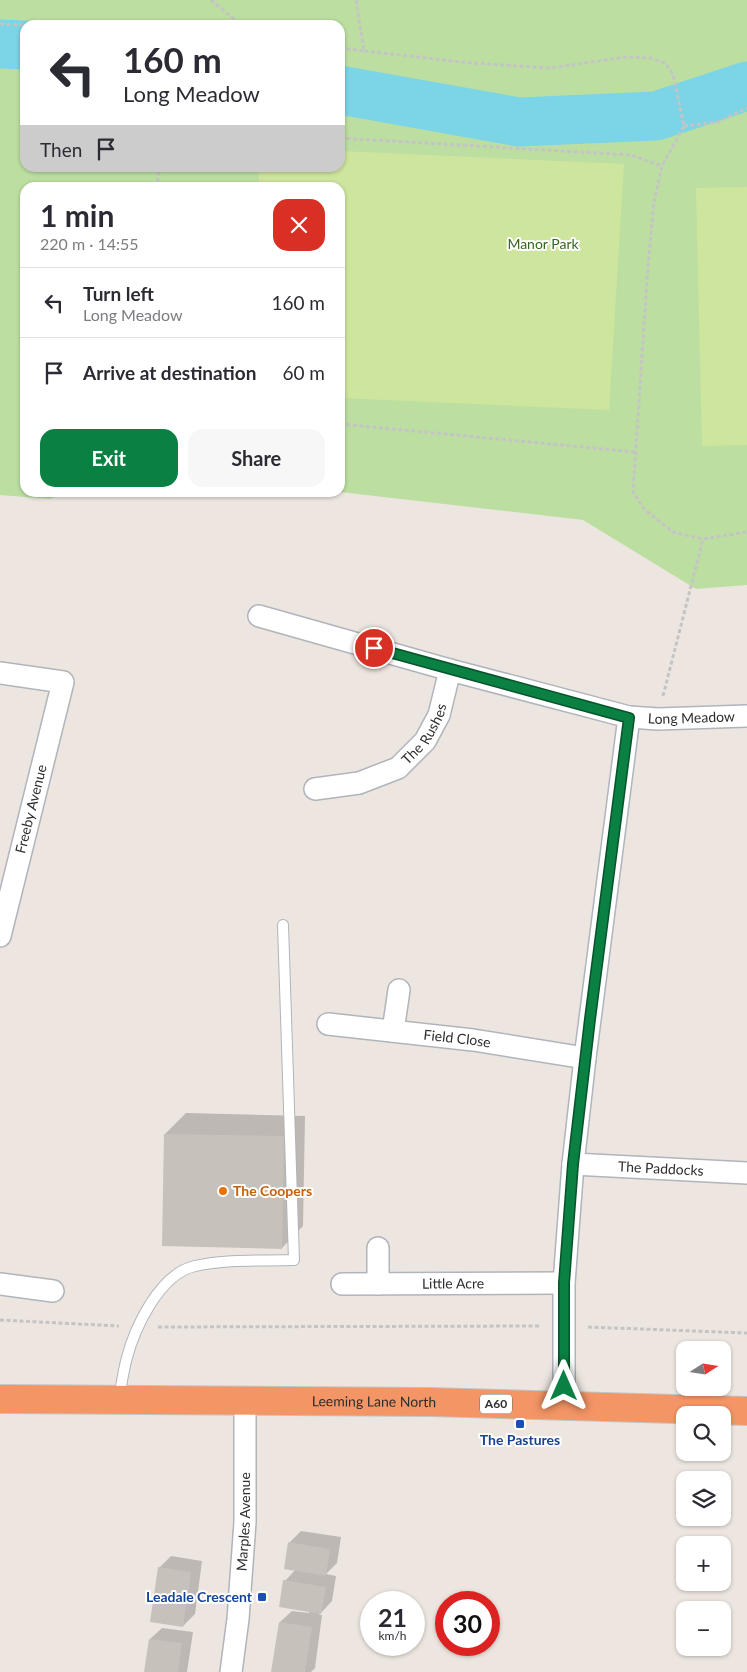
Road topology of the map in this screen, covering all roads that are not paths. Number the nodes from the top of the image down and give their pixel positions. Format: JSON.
{"nodes":[{"id":1,"x":259,"y":616,"type":"dead end"},
{"id":2,"x":450,"y":670,"type":"junction"},
{"id":3,"x":0,"y":673,"type":"edge"},
{"id":4,"x":747,"y":716,"type":"edge"},
{"id":5,"x":629,"y":718,"type":"junction"},
{"id":6,"x":315,"y":789,"type":"dead end"},
{"id":7,"x":283,"y":925,"type":"dead end"},
{"id":8,"x":0,"y":936,"type":"edge"},
{"id":9,"x":399,"y":990,"type":"dead end"},
{"id":10,"x":328,"y":1024,"type":"dead end"},
{"id":11,"x":393,"y":1031,"type":"junction"},
{"id":12,"x":585,"y":1058,"type":"junction"},
{"id":13,"x":573,"y":1164,"type":"junction"},
{"id":14,"x":747,"y":1173,"type":"edge"},
{"id":15,"x":378,"y":1248,"type":"dead end"},
{"id":16,"x":564,"y":1283,"type":"junction"},
{"id":17,"x":0,"y":1284,"type":"edge"},
{"id":18,"x":342,"y":1284,"type":"dead end"},
{"id":19,"x":378,"y":1284,"type":"junction"},
{"id":20,"x":53,"y":1291,"type":"dead end"},
{"id":21,"x":0,"y":1399,"type":"edge"},
{"id":22,"x":118,"y":1400,"type":"junction"},
{"id":23,"x":245,"y":1401,"type":"junction"},
{"id":24,"x":564,"y":1406,"type":"junction"},
{"id":25,"x":747,"y":1412,"type":"edge"},
{"id":26,"x":231,"y":1672,"type":"edge"}],
"edges":[{"from":1,"to":2,"type":"street","name":"Long Meadow"},
{"from":2,"to":5,"type":"street","name":"Long Meadow"},
{"from":2,"to":6,"type":"street","name":"The Rushes"},
{"from":3,"to":8,"type":"street","name":"Freeby Avenue"},
{"from":4,"to":5,"type":"street","name":"Long Meadow"},
{"from":5,"to":12,"type":"street"},
{"from":7,"to":22,"type":"lane"},
{"from":9,"to":11,"type":"street"},
{"from":10,"to":11,"type":"street","name":"Field Close"},
{"from":11,"to":12,"type":"street","name":"Field Close"},
{"from":12,"to":13,"type":"street"},
{"from":13,"to":14,"type":"street","name":"The Paddocks"},
{"from":13,"to":16,"type":"street"},
{"from":15,"to":19,"type":"street"},
{"from":16,"to":19,"type":"street","name":"Little Acre"},
{"from":16,"to":24,"type":"street"},
{"from":17,"to":20,"type":"street"},
{"from":18,"to":19,"type":"street","name":"Little Acre"},
{"from":21,"to":22,"type":"highway","name":"Leeming Lane North","number":"A60"},
{"from":22,"to":23,"type":"highway","name":"Leeming Lane North","number":"A60"},
{"from":23,"to":24,"type":"highway","name":"Leeming Lane North","number":"A60"},
{"from":23,"to":26,"type":"street","name":"Marples Avenue"},
{"from":24,"to":25,"type":"highway","name":"Leeming Lane North","number":"A60"}]}
